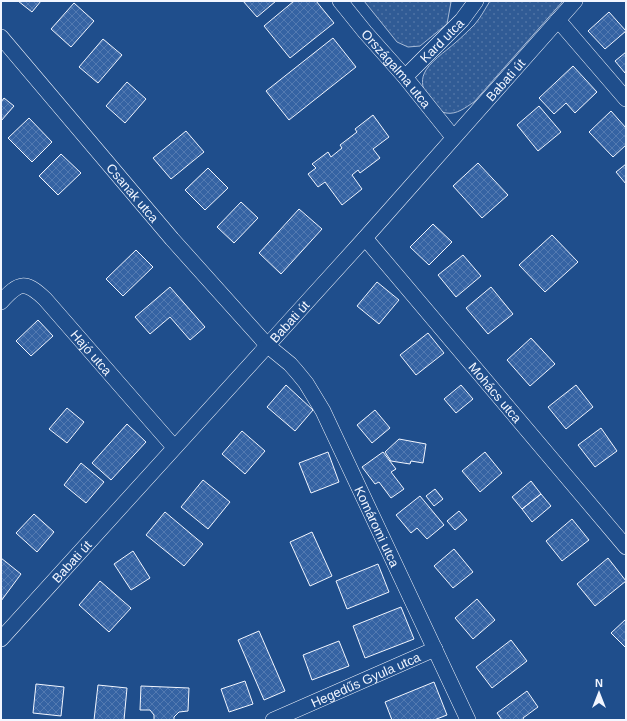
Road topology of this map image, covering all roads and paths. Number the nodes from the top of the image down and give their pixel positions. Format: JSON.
{"nodes":[{"id":1,"x":340,"y":1,"type":"edge"},
{"id":2,"x":476,"y":1,"type":"edge"},
{"id":3,"x":575,"y":1,"type":"edge"},
{"id":4,"x":558,"y":20,"type":"junction"},
{"id":5,"x":1,"y":37,"type":"edge"},
{"id":6,"x":405,"y":77,"type":"junction"},
{"id":7,"x":626,"y":99,"type":"edge"},
{"id":8,"x":453,"y":138,"type":"junction"},
{"id":9,"x":365,"y":238,"type":"junction"},
{"id":10,"x":1,"y":302,"type":"edge"},
{"id":11,"x":268,"y":346,"type":"junction"},
{"id":12,"x":174,"y":447,"type":"junction"},
{"id":13,"x":626,"y":547,"type":"edge"},
{"id":14,"x":1,"y":639,"type":"edge"},
{"id":15,"x":435,"y":649,"type":"junction"},
{"id":16,"x":273,"y":720,"type":"edge"},
{"id":17,"x":468,"y":720,"type":"edge"}],
"edges":[{"from":1,"to":6,"type":"street","name":"Országalma utca"},
{"from":2,"to":6,"type":"street","name":"Kard utca"},
{"from":3,"to":4,"type":"street","name":"Babati út"},
{"from":4,"to":7,"type":"street"},
{"from":4,"to":8,"type":"street","name":"Babati út"},
{"from":5,"to":11,"type":"street","name":"Csanak utca"},
{"from":6,"to":8,"type":"street","name":"Országalma utca"},
{"from":8,"to":9,"type":"street","name":"Babati út"},
{"from":9,"to":11,"type":"street","name":"Babati út"},
{"from":9,"to":13,"type":"street","name":"Mohács utca"},
{"from":10,"to":12,"type":"street","name":"Hajó utca"},
{"from":11,"to":12,"type":"street","name":"Babati út"},
{"from":11,"to":15,"type":"street","name":"Komáromi utca"},
{"from":12,"to":14,"type":"street","name":"Babati út"},
{"from":15,"to":16,"type":"street","name":"Hegedűs Gyula utca"},
{"from":15,"to":17,"type":"street","name":"Komáromi utca"}]}
